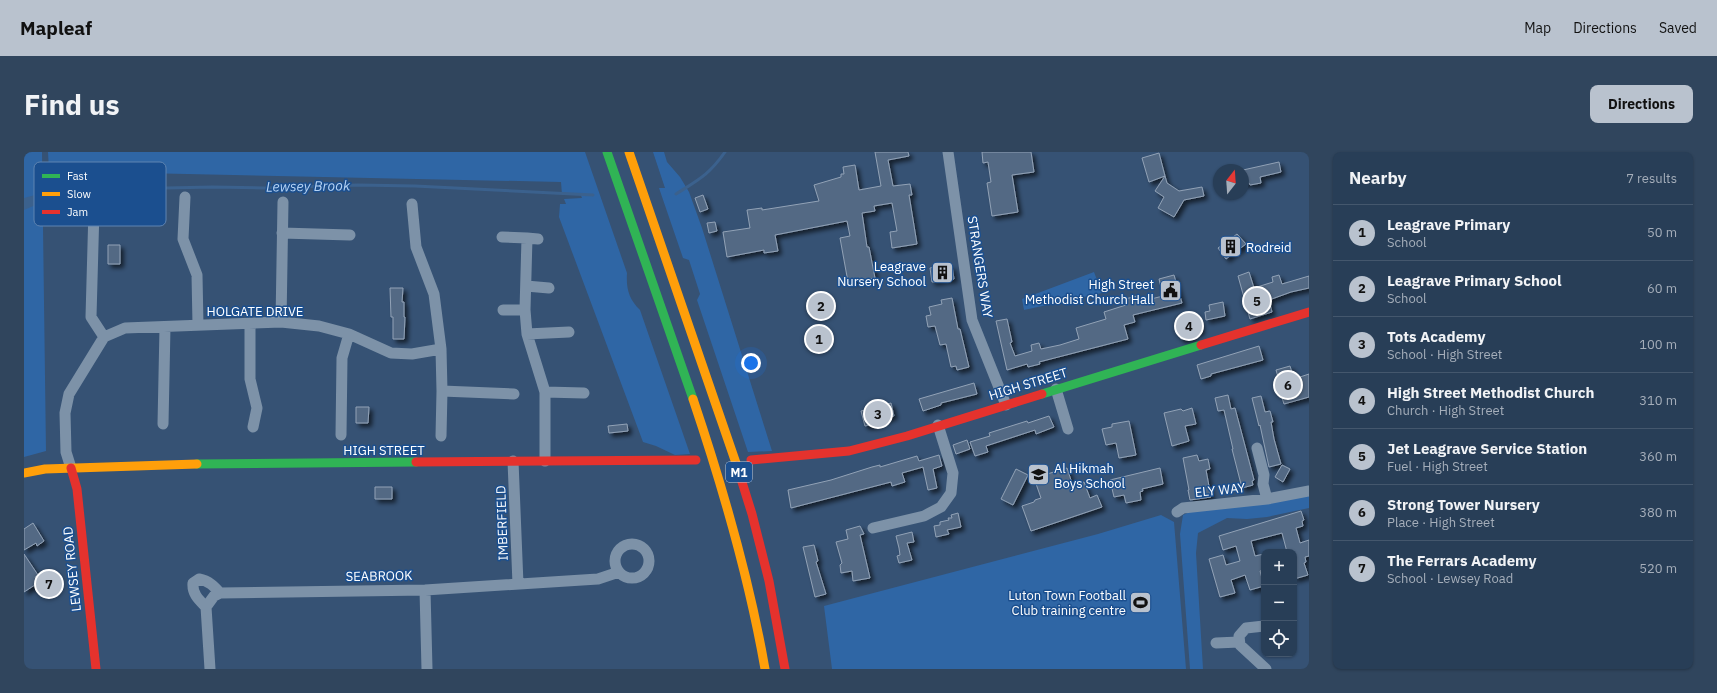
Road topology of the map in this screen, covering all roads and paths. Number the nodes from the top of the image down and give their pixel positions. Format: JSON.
{"nodes":[{"id":1,"x":607,"y":152,"type":"edge"},
{"id":2,"x":629,"y":152,"type":"edge"},
{"id":3,"x":948,"y":152,"type":"edge"},
{"id":4,"x":184,"y":197,"type":"dead end"},
{"id":5,"x":283,"y":202,"type":"dead end"},
{"id":6,"x":412,"y":204,"type":"dead end"},
{"id":7,"x":94,"y":226,"type":"edge"},
{"id":8,"x":282,"y":233,"type":"junction"},
{"id":9,"x":350,"y":235,"type":"dead end"},
{"id":10,"x":502,"y":237,"type":"dead end"},
{"id":11,"x":526,"y":286,"type":"junction"},
{"id":12,"x":549,"y":288,"type":"dead end"},
{"id":13,"x":503,"y":310,"type":"dead end"},
{"id":14,"x":525,"y":310,"type":"junction"},
{"id":15,"x":1309,"y":312,"type":"edge"},
{"id":16,"x":281,"y":322,"type":"junction"},
{"id":17,"x":250,"y":324,"type":"junction"},
{"id":18,"x":198,"y":325,"type":"junction"},
{"id":19,"x":165,"y":327,"type":"junction"},
{"id":20,"x":569,"y":332,"type":"dead end"},
{"id":21,"x":349,"y":334,"type":"junction"},
{"id":22,"x":527,"y":334,"type":"junction"},
{"id":23,"x":104,"y":337,"type":"junction"},
{"id":24,"x":441,"y":349,"type":"junction"},
{"id":25,"x":1056,"y":389,"type":"junction"},
{"id":26,"x":442,"y":391,"type":"junction"},
{"id":27,"x":545,"y":392,"type":"junction"},
{"id":28,"x":584,"y":393,"type":"dead end"},
{"id":29,"x":514,"y":394,"type":"dead end"},
{"id":30,"x":1006,"y":405,"type":"junction"},
{"id":31,"x":163,"y":424,"type":"dead end"},
{"id":32,"x":938,"y":426,"type":"junction"},
{"id":33,"x":253,"y":427,"type":"dead end"},
{"id":34,"x":1068,"y":429,"type":"dead end"},
{"id":35,"x":341,"y":435,"type":"dead end"},
{"id":36,"x":441,"y":436,"type":"dead end"},
{"id":37,"x":1257,"y":448,"type":"dead end"},
{"id":38,"x":696,"y":460,"type":"dead end"},
{"id":39,"x":751,"y":460,"type":"dead end"},
{"id":40,"x":513,"y":461,"type":"junction"},
{"id":41,"x":545,"y":461,"type":"junction"},
{"id":42,"x":71,"y":468,"type":"junction"},
{"id":43,"x":24,"y":473,"type":"edge"},
{"id":44,"x":1309,"y":491,"type":"edge"},
{"id":45,"x":1267,"y":499,"type":"junction"},
{"id":46,"x":1177,"y":512,"type":"dead end"},
{"id":47,"x":872,"y":528,"type":"dead end"},
{"id":48,"x":619,"y":572,"type":"dead end"},
{"id":49,"x":518,"y":584,"type":"junction"},
{"id":50,"x":425,"y":590,"type":"junction"},
{"id":51,"x":220,"y":593,"type":"junction"},
{"id":52,"x":206,"y":607,"type":"junction"},
{"id":53,"x":1261,"y":626,"type":"edge"},
{"id":54,"x":1239,"y":642,"type":"junction"},
{"id":55,"x":1216,"y":643,"type":"dead end"},
{"id":56,"x":96,"y":669,"type":"edge"},
{"id":57,"x":210,"y":669,"type":"edge"},
{"id":58,"x":427,"y":669,"type":"edge"},
{"id":59,"x":764,"y":669,"type":"edge"},
{"id":60,"x":786,"y":669,"type":"edge"},
{"id":61,"x":1266,"y":669,"type":"edge"}],
"edges":[{"from":1,"to":59,"type":"main road","number":"M1"},
{"from":2,"to":60,"type":"main road","number":"M1"},
{"from":3,"to":30,"type":"street","name":"STRANGERS WAY"},
{"from":4,"to":18,"type":"street"},
{"from":5,"to":8,"type":"street"},
{"from":6,"to":24,"type":"street"},
{"from":7,"to":23,"type":"street"},
{"from":8,"to":9,"type":"street"},
{"from":8,"to":16,"type":"street"},
{"from":10,"to":11,"type":"street"},
{"from":11,"to":12,"type":"street"},
{"from":11,"to":14,"type":"street"},
{"from":13,"to":14,"type":"street"},
{"from":14,"to":22,"type":"street"},
{"from":15,"to":25,"type":"main road","name":"HIGH STREET"},
{"from":16,"to":17,"type":"street","name":"HOLGATE DRIVE"},
{"from":16,"to":21,"type":"street","name":"HOLGATE DRIVE"},
{"from":17,"to":18,"type":"street","name":"HOLGATE DRIVE"},
{"from":17,"to":33,"type":"street"},
{"from":18,"to":19,"type":"street","name":"HOLGATE DRIVE"},
{"from":19,"to":23,"type":"street","name":"HOLGATE DRIVE"},
{"from":19,"to":31,"type":"street"},
{"from":20,"to":22,"type":"street"},
{"from":21,"to":24,"type":"street","name":"HOLGATE DRIVE"},
{"from":21,"to":35,"type":"street"},
{"from":22,"to":27,"type":"street"},
{"from":23,"to":42,"type":"street"},
{"from":24,"to":26,"type":"street"},
{"from":25,"to":30,"type":"main road","name":"HIGH STREET"},
{"from":25,"to":34,"type":"street"},
{"from":26,"to":29,"type":"street"},
{"from":26,"to":36,"type":"street"},
{"from":27,"to":28,"type":"street"},
{"from":27,"to":41,"type":"street"},
{"from":30,"to":32,"type":"main road","name":"HIGH STREET"},
{"from":32,"to":39,"type":"main road","name":"HIGH STREET"},
{"from":32,"to":47,"type":"street"},
{"from":37,"to":45,"type":"street","name":"ELY WAY"},
{"from":38,"to":41,"type":"main road","name":"HIGH STREET"},
{"from":40,"to":41,"type":"main road","name":"HIGH STREET"},
{"from":40,"to":42,"type":"main road","name":"HIGH STREET"},
{"from":40,"to":49,"type":"street","name":"IMBERFIELD"},
{"from":42,"to":43,"type":"main road","name":"HIGH STREET"},
{"from":42,"to":56,"type":"main road","name":"LEWSEY ROAD"},
{"from":44,"to":45,"type":"street","name":"ELY WAY"},
{"from":45,"to":46,"type":"street","name":"ELY WAY"},
{"from":48,"to":49,"type":"street","name":"SEABROOK"},
{"from":49,"to":50,"type":"street","name":"SEABROOK"},
{"from":50,"to":51,"type":"street","name":"SEABROOK"},
{"from":50,"to":58,"type":"street"},
{"from":51,"to":52,"type":"street"},
{"from":51,"to":52,"type":"street"},
{"from":52,"to":57,"type":"street"},
{"from":53,"to":54,"type":"street"},
{"from":54,"to":55,"type":"street"},
{"from":54,"to":61,"type":"street"}]}
